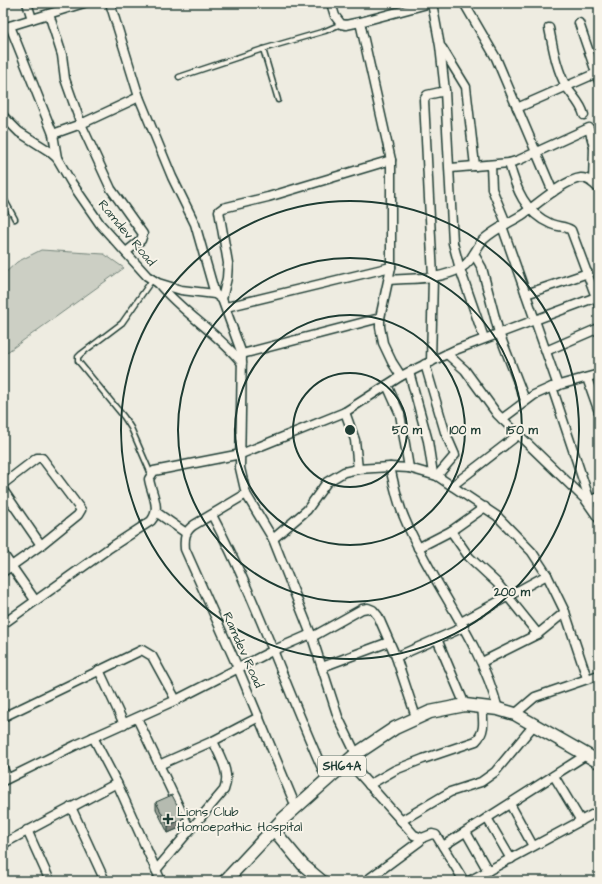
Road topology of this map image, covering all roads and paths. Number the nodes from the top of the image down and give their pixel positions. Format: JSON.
{"nodes":[{"id":1,"x":27,"y":3,"type":"edge"},
{"id":2,"x":84,"y":3,"type":"edge"},
{"id":3,"x":110,"y":3,"type":"edge"},
{"id":4,"x":331,"y":3,"type":"edge"},
{"id":5,"x":431,"y":3,"type":"edge"},
{"id":6,"x":464,"y":3,"type":"edge"},
{"id":7,"x":50,"y":14,"type":"junction"},
{"id":8,"x":32,"y":19,"type":"junction"},
{"id":9,"x":360,"y":22,"type":"junction"},
{"id":10,"x":579,"y":23,"type":"dead end"},
{"id":11,"x":341,"y":24,"type":"junction"},
{"id":12,"x":7,"y":27,"type":"edge"},
{"id":13,"x":549,"y":28,"type":"dead end"},
{"id":14,"x":440,"y":46,"type":"junction"},
{"id":15,"x":263,"y":49,"type":"junction"},
{"id":16,"x":598,"y":72,"type":"edge"},
{"id":17,"x":179,"y":77,"type":"dead end"},
{"id":18,"x":599,"y":82,"type":"edge"},
{"id":19,"x":566,"y":86,"type":"junction"},
{"id":20,"x":445,"y":91,"type":"junction"},
{"id":21,"x":139,"y":97,"type":"junction"},
{"id":22,"x":278,"y":100,"type":"dead end"},
{"id":23,"x":517,"y":108,"type":"junction"},
{"id":24,"x":584,"y":115,"type":"dead end"},
{"id":25,"x":3,"y":116,"type":"edge"},
{"id":26,"x":81,"y":124,"type":"junction"},
{"id":27,"x":53,"y":134,"type":"junction"},
{"id":28,"x":596,"y":147,"type":"edge"},
{"id":29,"x":537,"y":153,"type":"junction"},
{"id":30,"x":57,"y":158,"type":"junction"},
{"id":31,"x":391,"y":160,"type":"junction"},
{"id":32,"x":509,"y":163,"type":"junction"},
{"id":33,"x":491,"y":164,"type":"junction"},
{"id":34,"x":475,"y":166,"type":"junction"},
{"id":35,"x":450,"y":168,"type":"junction"},
{"id":36,"x":596,"y":186,"type":"edge"},
{"id":37,"x":553,"y":192,"type":"junction"},
{"id":38,"x":3,"y":197,"type":"edge"},
{"id":39,"x":530,"y":209,"type":"junction"},
{"id":40,"x":15,"y":219,"type":"dead end"},
{"id":41,"x":504,"y":225,"type":"junction"},
{"id":42,"x":126,"y":252,"type":"junction"},
{"id":43,"x":474,"y":254,"type":"junction"},
{"id":44,"x":390,"y":267,"type":"junction"},
{"id":45,"x":460,"y":270,"type":"junction"},
{"id":46,"x":588,"y":273,"type":"junction"},
{"id":47,"x":433,"y":277,"type":"junction"},
{"id":48,"x":389,"y":280,"type":"junction"},
{"id":49,"x":155,"y":282,"type":"junction"},
{"id":50,"x":215,"y":294,"type":"junction"},
{"id":51,"x":526,"y":294,"type":"junction"},
{"id":52,"x":222,"y":299,"type":"junction"},
{"id":53,"x":598,"y":299,"type":"edge"},
{"id":54,"x":226,"y":307,"type":"junction"},
{"id":55,"x":380,"y":318,"type":"junction"},
{"id":56,"x":535,"y":320,"type":"junction"},
{"id":57,"x":599,"y":328,"type":"edge"},
{"id":58,"x":500,"y":333,"type":"junction"},
{"id":59,"x":484,"y":338,"type":"junction"},
{"id":60,"x":546,"y":351,"type":"junction"},
{"id":61,"x":242,"y":354,"type":"junction"},
{"id":62,"x":447,"y":354,"type":"junction"},
{"id":63,"x":242,"y":363,"type":"junction"},
{"id":64,"x":428,"y":363,"type":"junction"},
{"id":65,"x":405,"y":374,"type":"junction"},
{"id":66,"x":599,"y":374,"type":"edge"},
{"id":67,"x":587,"y":378,"type":"junction"},
{"id":68,"x":387,"y":385,"type":"junction"},
{"id":69,"x":555,"y":386,"type":"junction"},
{"id":70,"x":525,"y":400,"type":"junction"},
{"id":71,"x":345,"y":412,"type":"junction"},
{"id":72,"x":599,"y":412,"type":"edge"},
{"id":73,"x":502,"y":419,"type":"junction"},
{"id":74,"x":518,"y":436,"type":"junction"},
{"id":75,"x":241,"y":454,"type":"junction"},
{"id":76,"x":390,"y":467,"type":"junction"},
{"id":77,"x":409,"y":468,"type":"junction"},
{"id":78,"x":358,"y":469,"type":"junction"},
{"id":79,"x":151,"y":474,"type":"junction"},
{"id":80,"x":435,"y":475,"type":"junction"},
{"id":81,"x":3,"y":484,"type":"edge"},
{"id":82,"x":452,"y":486,"type":"junction"},
{"id":83,"x":3,"y":490,"type":"edge"},
{"id":84,"x":246,"y":494,"type":"junction"},
{"id":85,"x":599,"y":497,"type":"edge"},
{"id":86,"x":590,"y":500,"type":"junction"},
{"id":87,"x":485,"y":507,"type":"junction"},
{"id":88,"x":593,"y":509,"type":"junction"},
{"id":89,"x":156,"y":512,"type":"junction"},
{"id":90,"x":212,"y":515,"type":"junction"},
{"id":91,"x":599,"y":519,"type":"edge"},
{"id":92,"x":450,"y":531,"type":"junction"},
{"id":93,"x":186,"y":533,"type":"junction"},
{"id":94,"x":273,"y":539,"type":"junction"},
{"id":95,"x":41,"y":545,"type":"junction"},
{"id":96,"x":418,"y":548,"type":"junction"},
{"id":97,"x":3,"y":554,"type":"edge"},
{"id":98,"x":12,"y":566,"type":"junction"},
{"id":99,"x":3,"y":572,"type":"edge"},
{"id":100,"x":547,"y":575,"type":"junction"},
{"id":101,"x":506,"y":597,"type":"junction"},
{"id":102,"x":35,"y":600,"type":"junction"},
{"id":103,"x":565,"y":612,"type":"junction"},
{"id":104,"x":3,"y":624,"type":"edge"},
{"id":105,"x":462,"y":625,"type":"junction"},
{"id":106,"x":538,"y":634,"type":"junction"},
{"id":107,"x":312,"y":636,"type":"junction"},
{"id":108,"x":437,"y":639,"type":"junction"},
{"id":109,"x":389,"y":642,"type":"junction"},
{"id":110,"x":272,"y":650,"type":"junction"},
{"id":111,"x":396,"y":657,"type":"junction"},
{"id":112,"x":482,"y":662,"type":"junction"},
{"id":113,"x":322,"y":667,"type":"junction"},
{"id":114,"x":238,"y":668,"type":"junction"},
{"id":115,"x":99,"y":670,"type":"junction"},
{"id":116,"x":599,"y":675,"type":"edge"},
{"id":117,"x":587,"y":678,"type":"junction"},
{"id":118,"x":176,"y":700,"type":"junction"},
{"id":119,"x":465,"y":705,"type":"junction"},
{"id":120,"x":488,"y":709,"type":"junction"},
{"id":121,"x":515,"y":714,"type":"junction"},
{"id":122,"x":3,"y":717,"type":"edge"},
{"id":123,"x":259,"y":717,"type":"junction"},
{"id":124,"x":416,"y":717,"type":"junction"},
{"id":125,"x":137,"y":718,"type":"junction"},
{"id":126,"x":124,"y":724,"type":"junction"},
{"id":127,"x":534,"y":725,"type":"junction"},
{"id":128,"x":93,"y":737,"type":"junction"},
{"id":129,"x":213,"y":741,"type":"junction"},
{"id":130,"x":586,"y":755,"type":"junction"},
{"id":131,"x":352,"y":760,"type":"junction"},
{"id":132,"x":599,"y":762,"type":"edge"},
{"id":133,"x":159,"y":765,"type":"junction"},
{"id":134,"x":3,"y":768,"type":"edge"},
{"id":135,"x":554,"y":776,"type":"junction"},
{"id":136,"x":327,"y":779,"type":"junction"},
{"id":137,"x":5,"y":780,"type":"edge"},
{"id":138,"x":117,"y":783,"type":"junction"},
{"id":139,"x":369,"y":785,"type":"junction"},
{"id":140,"x":510,"y":804,"type":"junction"},
{"id":141,"x":72,"y":807,"type":"junction"},
{"id":142,"x":296,"y":807,"type":"junction"},
{"id":143,"x":599,"y":811,"type":"edge"},
{"id":144,"x":487,"y":818,"type":"junction"},
{"id":145,"x":401,"y":821,"type":"junction"},
{"id":146,"x":581,"y":821,"type":"junction"},
{"id":147,"x":27,"y":830,"type":"junction"},
{"id":148,"x":190,"y":830,"type":"junction"},
{"id":149,"x":276,"y":832,"type":"junction"},
{"id":150,"x":466,"y":832,"type":"junction"},
{"id":151,"x":422,"y":838,"type":"junction"},
{"id":152,"x":3,"y":844,"type":"edge"},
{"id":153,"x":443,"y":846,"type":"junction"},
{"id":154,"x":533,"y":846,"type":"junction"},
{"id":155,"x":511,"y":859,"type":"junction"},
{"id":156,"x":156,"y":870,"type":"junction"},
{"id":157,"x":488,"y":870,"type":"junction"},
{"id":158,"x":50,"y":881,"type":"edge"},
{"id":159,"x":105,"y":881,"type":"edge"},
{"id":160,"x":161,"y":881,"type":"edge"},
{"id":161,"x":225,"y":881,"type":"edge"},
{"id":162,"x":236,"y":881,"type":"edge"},
{"id":163,"x":322,"y":881,"type":"edge"},
{"id":164,"x":366,"y":881,"type":"edge"},
{"id":165,"x":464,"y":881,"type":"edge"},
{"id":166,"x":469,"y":881,"type":"edge"}],
"edges":[{"from":1,"to":8,"type":"street"},
{"from":2,"to":7,"type":"street"},
{"from":3,"to":21,"type":"street"},
{"from":4,"to":11,"type":"street"},
{"from":5,"to":9,"type":"street"},
{"from":5,"to":14,"type":"street"},
{"from":6,"to":23,"type":"street"},
{"from":7,"to":8,"type":"street"},
{"from":7,"to":26,"type":"street"},
{"from":8,"to":12,"type":"street"},
{"from":9,"to":11,"type":"street"},
{"from":9,"to":31,"type":"street"},
{"from":10,"to":16,"type":"street"},
{"from":11,"to":15,"type":"lane"},
{"from":12,"to":27,"type":"street"},
{"from":13,"to":19,"type":"street"},
{"from":14,"to":20,"type":"street"},
{"from":14,"to":34,"type":"street"},
{"from":15,"to":17,"type":"lane"},
{"from":15,"to":22,"type":"lane"},
{"from":16,"to":18,"type":"street"},
{"from":16,"to":19,"type":"street"},
{"from":19,"to":23,"type":"street"},
{"from":19,"to":24,"type":"street"},
{"from":20,"to":35,"type":"street"},
{"from":20,"to":47,"type":"street"},
{"from":21,"to":26,"type":"street"},
{"from":21,"to":50,"type":"street"},
{"from":23,"to":29,"type":"street"},
{"from":25,"to":30,"type":"street","name":"Ramdev Road"},
{"from":26,"to":27,"type":"street"},
{"from":26,"to":42,"type":"street"},
{"from":27,"to":30,"type":"street"},
{"from":28,"to":29,"type":"street"},
{"from":28,"to":36,"type":"street"},
{"from":29,"to":32,"type":"street"},
{"from":29,"to":37,"type":"street"},
{"from":30,"to":42,"type":"street","name":"Ramdev Road"},
{"from":31,"to":44,"type":"street"},
{"from":31,"to":52,"type":"street"},
{"from":32,"to":33,"type":"street"},
{"from":32,"to":39,"type":"street"},
{"from":33,"to":34,"type":"street"},
{"from":33,"to":41,"type":"street"},
{"from":34,"to":35,"type":"street"},
{"from":35,"to":45,"type":"street"},
{"from":36,"to":37,"type":"street"},
{"from":37,"to":39,"type":"street"},
{"from":38,"to":40,"type":"lane"},
{"from":39,"to":41,"type":"street"},
{"from":39,"to":46,"type":"street"},
{"from":41,"to":43,"type":"street"},
{"from":41,"to":51,"type":"street"},
{"from":42,"to":49,"type":"street","name":"Ramdev Road"},
{"from":43,"to":45,"type":"street"},
{"from":43,"to":58,"type":"street"},
{"from":44,"to":48,"type":"street"},
{"from":44,"to":54,"type":"street"},
{"from":45,"to":47,"type":"street"},
{"from":45,"to":59,"type":"street"},
{"from":46,"to":51,"type":"street"},
{"from":46,"to":53,"type":"street"},
{"from":47,"to":48,"type":"street"},
{"from":47,"to":64,"type":"street"},
{"from":48,"to":55,"type":"street"},
{"from":49,"to":50,"type":"street","name":"Ramdev Road"},
{"from":49,"to":63,"type":"street"},
{"from":49,"to":79,"type":"lane"},
{"from":50,"to":52,"type":"street","name":"Ramdev Road"},
{"from":51,"to":56,"type":"street"},
{"from":52,"to":54,"type":"street","name":"Ramdev Road"},
{"from":53,"to":56,"type":"street"},
{"from":54,"to":61,"type":"street","name":"Ramdev Road"},
{"from":55,"to":61,"type":"street"},
{"from":55,"to":65,"type":"street"},
{"from":56,"to":58,"type":"street"},
{"from":56,"to":60,"type":"street"},
{"from":57,"to":60,"type":"street"},
{"from":58,"to":59,"type":"street"},
{"from":58,"to":70,"type":"street"},
{"from":59,"to":62,"type":"street"},
{"from":60,"to":69,"type":"street"},
{"from":61,"to":63,"type":"street","name":"Ramdev Road"},
{"from":62,"to":64,"type":"street"},
{"from":62,"to":73,"type":"street"},
{"from":63,"to":75,"type":"street","name":"Ramdev Road"},
{"from":64,"to":65,"type":"street"},
{"from":64,"to":80,"type":"street"},
{"from":65,"to":68,"type":"street"},
{"from":65,"to":80,"type":"street"},
{"from":66,"to":67,"type":"street"},
{"from":67,"to":69,"type":"street"},
{"from":67,"to":72,"type":"street"},
{"from":68,"to":71,"type":"street"},
{"from":68,"to":77,"type":"street"},
{"from":69,"to":70,"type":"street"},
{"from":69,"to":86,"type":"street"},
{"from":70,"to":73,"type":"street"},
{"from":71,"to":75,"type":"street"},
{"from":71,"to":78,"type":"street"},
{"from":73,"to":74,"type":"street"},
{"from":74,"to":82,"type":"street"},
{"from":74,"to":88,"type":"street"},
{"from":75,"to":79,"type":"street"},
{"from":75,"to":84,"type":"street","name":"Ramdev Road"},
{"from":76,"to":77,"type":"street"},
{"from":76,"to":78,"type":"street"},
{"from":76,"to":96,"type":"street"},
{"from":77,"to":80,"type":"street"},
{"from":78,"to":94,"type":"street"},
{"from":79,"to":89,"type":"street"},
{"from":80,"to":82,"type":"street"},
{"from":81,"to":95,"type":"street"},
{"from":82,"to":87,"type":"street"},
{"from":83,"to":95,"type":"street"},
{"from":84,"to":90,"type":"street"},
{"from":84,"to":94,"type":"street","name":"Ramdev Road"},
{"from":85,"to":86,"type":"street"},
{"from":86,"to":88,"type":"street"},
{"from":87,"to":92,"type":"street"},
{"from":87,"to":100,"type":"street"},
{"from":88,"to":91,"type":"street"},
{"from":89,"to":93,"type":"street"},
{"from":89,"to":102,"type":"street"},
{"from":90,"to":93,"type":"street"},
{"from":90,"to":110,"type":"street","name":"Ramdev Road"},
{"from":92,"to":96,"type":"street"},
{"from":92,"to":101,"type":"street"},
{"from":93,"to":114,"type":"street","name":"Ramdev Road"},
{"from":94,"to":107,"type":"street","name":"Ramdev Road"},
{"from":95,"to":98,"type":"street"},
{"from":96,"to":105,"type":"street"},
{"from":97,"to":98,"type":"street"},
{"from":98,"to":99,"type":"street"},
{"from":98,"to":102,"type":"street"},
{"from":100,"to":101,"type":"street"},
{"from":100,"to":103,"type":"street"},
{"from":101,"to":105,"type":"street"},
{"from":101,"to":106,"type":"street"},
{"from":102,"to":104,"type":"street"},
{"from":103,"to":106,"type":"street"},
{"from":103,"to":117,"type":"street"},
{"from":105,"to":108,"type":"street"},
{"from":105,"to":112,"type":"street"},
{"from":106,"to":112,"type":"street"},
{"from":107,"to":109,"type":"street"},
{"from":107,"to":110,"type":"street"},
{"from":107,"to":113,"type":"street","name":"Ramdev Road"},
{"from":108,"to":111,"type":"street"},
{"from":108,"to":119,"type":"street"},
{"from":109,"to":111,"type":"street"},
{"from":109,"to":113,"type":"street"},
{"from":110,"to":114,"type":"street"},
{"from":110,"to":136,"type":"street","name":"Ramdev Road"},
{"from":111,"to":124,"type":"street"},
{"from":112,"to":120,"type":"street"},
{"from":113,"to":131,"type":"street","name":"Ramdev Road"},
{"from":114,"to":118,"type":"street"},
{"from":114,"to":123,"type":"street","name":"Ramdev Road"},
{"from":115,"to":118,"type":"street"},
{"from":115,"to":122,"type":"street"},
{"from":115,"to":126,"type":"street"},
{"from":116,"to":117,"type":"street"},
{"from":117,"to":121,"type":"street"},
{"from":118,"to":125,"type":"street"},
{"from":119,"to":120,"type":"main road","number":"SH64A"},
{"from":119,"to":124,"type":"main road","number":"SH64A"},
{"from":120,"to":121,"type":"main road","number":"SH64A"},
{"from":120,"to":131,"type":"main road","number":"SH64A"},
{"from":120,"to":139,"type":"street"},
{"from":121,"to":127,"type":"main road","number":"SH64A"},
{"from":123,"to":129,"type":"street"},
{"from":123,"to":142,"type":"street","name":"Ramdev Road"},
{"from":124,"to":131,"type":"main road","number":"SH64A"},
{"from":125,"to":126,"type":"street"},
{"from":125,"to":133,"type":"street"},
{"from":126,"to":128,"type":"street"},
{"from":127,"to":130,"type":"main road","number":"SH64A"},
{"from":127,"to":145,"type":"street"},
{"from":128,"to":137,"type":"street"},
{"from":128,"to":138,"type":"street"},
{"from":129,"to":133,"type":"street"},
{"from":129,"to":148,"type":"street"},
{"from":130,"to":132,"type":"main road","number":"SH64A"},
{"from":130,"to":135,"type":"street"},
{"from":131,"to":136,"type":"main road","number":"SH64A"},
{"from":131,"to":139,"type":"street","name":"Ramdev Road"},
{"from":131,"to":149,"type":"main road","number":"SH64A"},
{"from":133,"to":148,"type":"street"},
{"from":134,"to":137,"type":"street"},
{"from":135,"to":140,"type":"street"},
{"from":135,"to":146,"type":"street"},
{"from":136,"to":142,"type":"main road","number":"SH64A"},
{"from":138,"to":141,"type":"street"},
{"from":138,"to":156,"type":"street"},
{"from":139,"to":145,"type":"street","name":"Ramdev Road"},
{"from":140,"to":144,"type":"street"},
{"from":140,"to":154,"type":"street"},
{"from":141,"to":147,"type":"street"},
{"from":141,"to":159,"type":"street"},
{"from":142,"to":149,"type":"main road","number":"SH64A"},
{"from":143,"to":146,"type":"street"},
{"from":144,"to":150,"type":"street"},
{"from":144,"to":155,"type":"street"},
{"from":145,"to":151,"type":"street","name":"Ramdev Road"},
{"from":146,"to":154,"type":"street"},
{"from":147,"to":152,"type":"street"},
{"from":147,"to":158,"type":"street"},
{"from":148,"to":156,"type":"street"},
{"from":149,"to":161,"type":"main road","number":"SH64A"},
{"from":149,"to":162,"type":"main road","number":"SH64A"},
{"from":149,"to":163,"type":"street"},
{"from":150,"to":153,"type":"street"},
{"from":150,"to":157,"type":"street"},
{"from":151,"to":153,"type":"street"},
{"from":151,"to":164,"type":"street"},
{"from":153,"to":165,"type":"street"},
{"from":154,"to":155,"type":"street"},
{"from":155,"to":157,"type":"street"},
{"from":156,"to":160,"type":"street"},
{"from":157,"to":166,"type":"street"}]}
